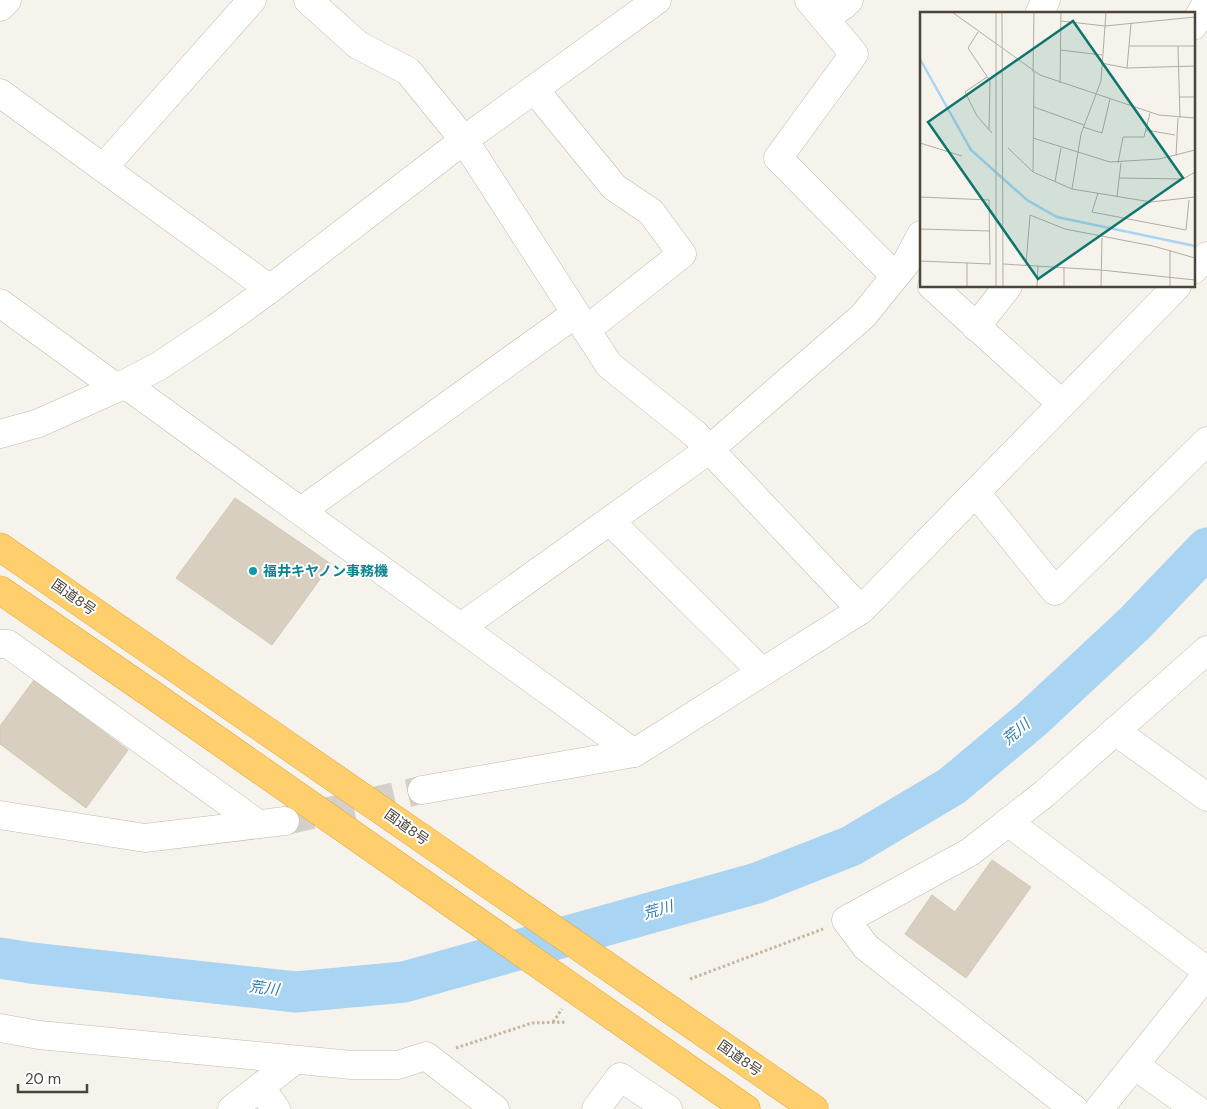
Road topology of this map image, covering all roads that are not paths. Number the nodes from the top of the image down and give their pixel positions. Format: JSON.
{"nodes":[{"id":1,"x":7,"y":0,"type":"edge"},
{"id":2,"x":252,"y":0,"type":"edge"},
{"id":3,"x":657,"y":0,"type":"edge"},
{"id":4,"x":849,"y":0,"type":"edge"},
{"id":5,"x":1046,"y":0,"type":"edge"},
{"id":6,"x":317,"y":3,"type":"edge"},
{"id":7,"x":1207,"y":3,"type":"edge"},
{"id":8,"x":0,"y":7,"type":"edge"},
{"id":9,"x":816,"y":9,"type":"edge"},
{"id":10,"x":1040,"y":12,"type":"edge"},
{"id":11,"x":1194,"y":24,"type":"edge"},
{"id":12,"x":534,"y":89,"type":"junction"},
{"id":13,"x":0,"y":92,"type":"edge"},
{"id":14,"x":464,"y":140,"type":"junction"},
{"id":15,"x":103,"y":168,"type":"junction"},
{"id":16,"x":920,"y":238,"type":"edge"},
{"id":17,"x":1207,"y":256,"type":"edge"},
{"id":18,"x":1194,"y":269,"type":"edge"},
{"id":19,"x":907,"y":272,"type":"edge"},
{"id":20,"x":934,"y":288,"type":"edge"},
{"id":21,"x":1006,"y":288,"type":"edge"},
{"id":22,"x":1175,"y":288,"type":"edge"},
{"id":23,"x":270,"y":289,"type":"junction"},
{"id":24,"x":0,"y":303,"type":"edge"},
{"id":25,"x":581,"y":322,"type":"junction"},
{"id":26,"x":976,"y":327,"type":"junction"},
{"id":27,"x":121,"y":386,"type":"junction"},
{"id":28,"x":1062,"y":404,"type":"junction"},
{"id":29,"x":0,"y":434,"type":"edge"},
{"id":30,"x":1207,"y":441,"type":"edge"},
{"id":31,"x":710,"y":448,"type":"junction"},
{"id":32,"x":976,"y":493,"type":"junction"},
{"id":33,"x":300,"y":511,"type":"junction"},
{"id":34,"x":610,"y":521,"type":"junction"},
{"id":35,"x":0,"y":546,"type":"edge"},
{"id":36,"x":0,"y":590,"type":"edge"},
{"id":37,"x":861,"y":610,"type":"junction"},
{"id":38,"x":461,"y":627,"type":"junction"},
{"id":39,"x":0,"y":644,"type":"edge"},
{"id":40,"x":1207,"y":650,"type":"edge"},
{"id":41,"x":762,"y":672,"type":"junction"},
{"id":42,"x":1115,"y":731,"type":"junction"},
{"id":43,"x":634,"y":753,"type":"junction"},
{"id":44,"x":422,"y":790,"type":"tunnel mouth"},
{"id":45,"x":1207,"y":797,"type":"edge"},
{"id":46,"x":0,"y":815,"type":"edge"},
{"id":47,"x":285,"y":820,"type":"tunnel mouth"},
{"id":48,"x":1008,"y":822,"type":"junction"},
{"id":49,"x":258,"y":824,"type":"junction"},
{"id":50,"x":1207,"y":972,"type":"edge"},
{"id":51,"x":0,"y":1028,"type":"edge"},
{"id":52,"x":295,"y":1060,"type":"junction"},
{"id":53,"x":1134,"y":1065,"type":"junction"},
{"id":54,"x":260,"y":1087,"type":"junction"},
{"id":55,"x":232,"y":1109,"type":"edge"},
{"id":56,"x":276,"y":1109,"type":"edge"},
{"id":57,"x":496,"y":1109,"type":"edge"},
{"id":58,"x":596,"y":1109,"type":"edge"},
{"id":59,"x":668,"y":1109,"type":"edge"},
{"id":60,"x":746,"y":1109,"type":"edge"},
{"id":61,"x":814,"y":1109,"type":"edge"},
{"id":62,"x":1074,"y":1109,"type":"edge"},
{"id":63,"x":1099,"y":1109,"type":"edge"},
{"id":64,"x":1196,"y":1109,"type":"edge"}],
"edges":[{"from":1,"to":8,"type":"street"},
{"from":2,"to":15,"type":"street"},
{"from":3,"to":12,"type":"street"},
{"from":4,"to":9,"type":"street"},
{"from":5,"to":10,"type":"street"},
{"from":6,"to":14,"type":"street"},
{"from":7,"to":11,"type":"street"},
{"from":9,"to":19,"type":"street"},
{"from":12,"to":14,"type":"street"},
{"from":12,"to":25,"type":"street"},
{"from":13,"to":15,"type":"street"},
{"from":14,"to":23,"type":"street"},
{"from":14,"to":25,"type":"street"},
{"from":15,"to":23,"type":"street"},
{"from":16,"to":19,"type":"street"},
{"from":17,"to":18,"type":"street"},
{"from":19,"to":31,"type":"street"},
{"from":20,"to":26,"type":"street"},
{"from":21,"to":26,"type":"street"},
{"from":22,"to":28,"type":"street"},
{"from":23,"to":27,"type":"street"},
{"from":24,"to":27,"type":"street"},
{"from":25,"to":31,"type":"street"},
{"from":25,"to":33,"type":"street"},
{"from":26,"to":28,"type":"street"},
{"from":27,"to":29,"type":"street"},
{"from":27,"to":33,"type":"street"},
{"from":28,"to":32,"type":"street"},
{"from":30,"to":32,"type":"street"},
{"from":31,"to":34,"type":"street"},
{"from":31,"to":37,"type":"street"},
{"from":32,"to":37,"type":"street"},
{"from":33,"to":38,"type":"street"},
{"from":34,"to":38,"type":"street"},
{"from":34,"to":41,"type":"street"},
{"from":35,"to":61,"type":"highway","name":"国道8号"},
{"from":36,"to":60,"type":"highway"},
{"from":37,"to":41,"type":"street"},
{"from":38,"to":43,"type":"street"},
{"from":39,"to":49,"type":"street"},
{"from":40,"to":42,"type":"street"},
{"from":41,"to":43,"type":"street"},
{"from":42,"to":45,"type":"street"},
{"from":42,"to":48,"type":"street"},
{"from":43,"to":44,"type":"street"},
{"from":46,"to":49,"type":"street"},
{"from":47,"to":49,"type":"street"},
{"from":48,"to":50,"type":"street"},
{"from":48,"to":62,"type":"street"},
{"from":50,"to":53,"type":"street"},
{"from":51,"to":52,"type":"street"},
{"from":52,"to":54,"type":"street"},
{"from":52,"to":57,"type":"street"},
{"from":53,"to":63,"type":"street"},
{"from":53,"to":64,"type":"street"},
{"from":54,"to":55,"type":"street"},
{"from":54,"to":56,"type":"street"},
{"from":58,"to":59,"type":"street"}]}
